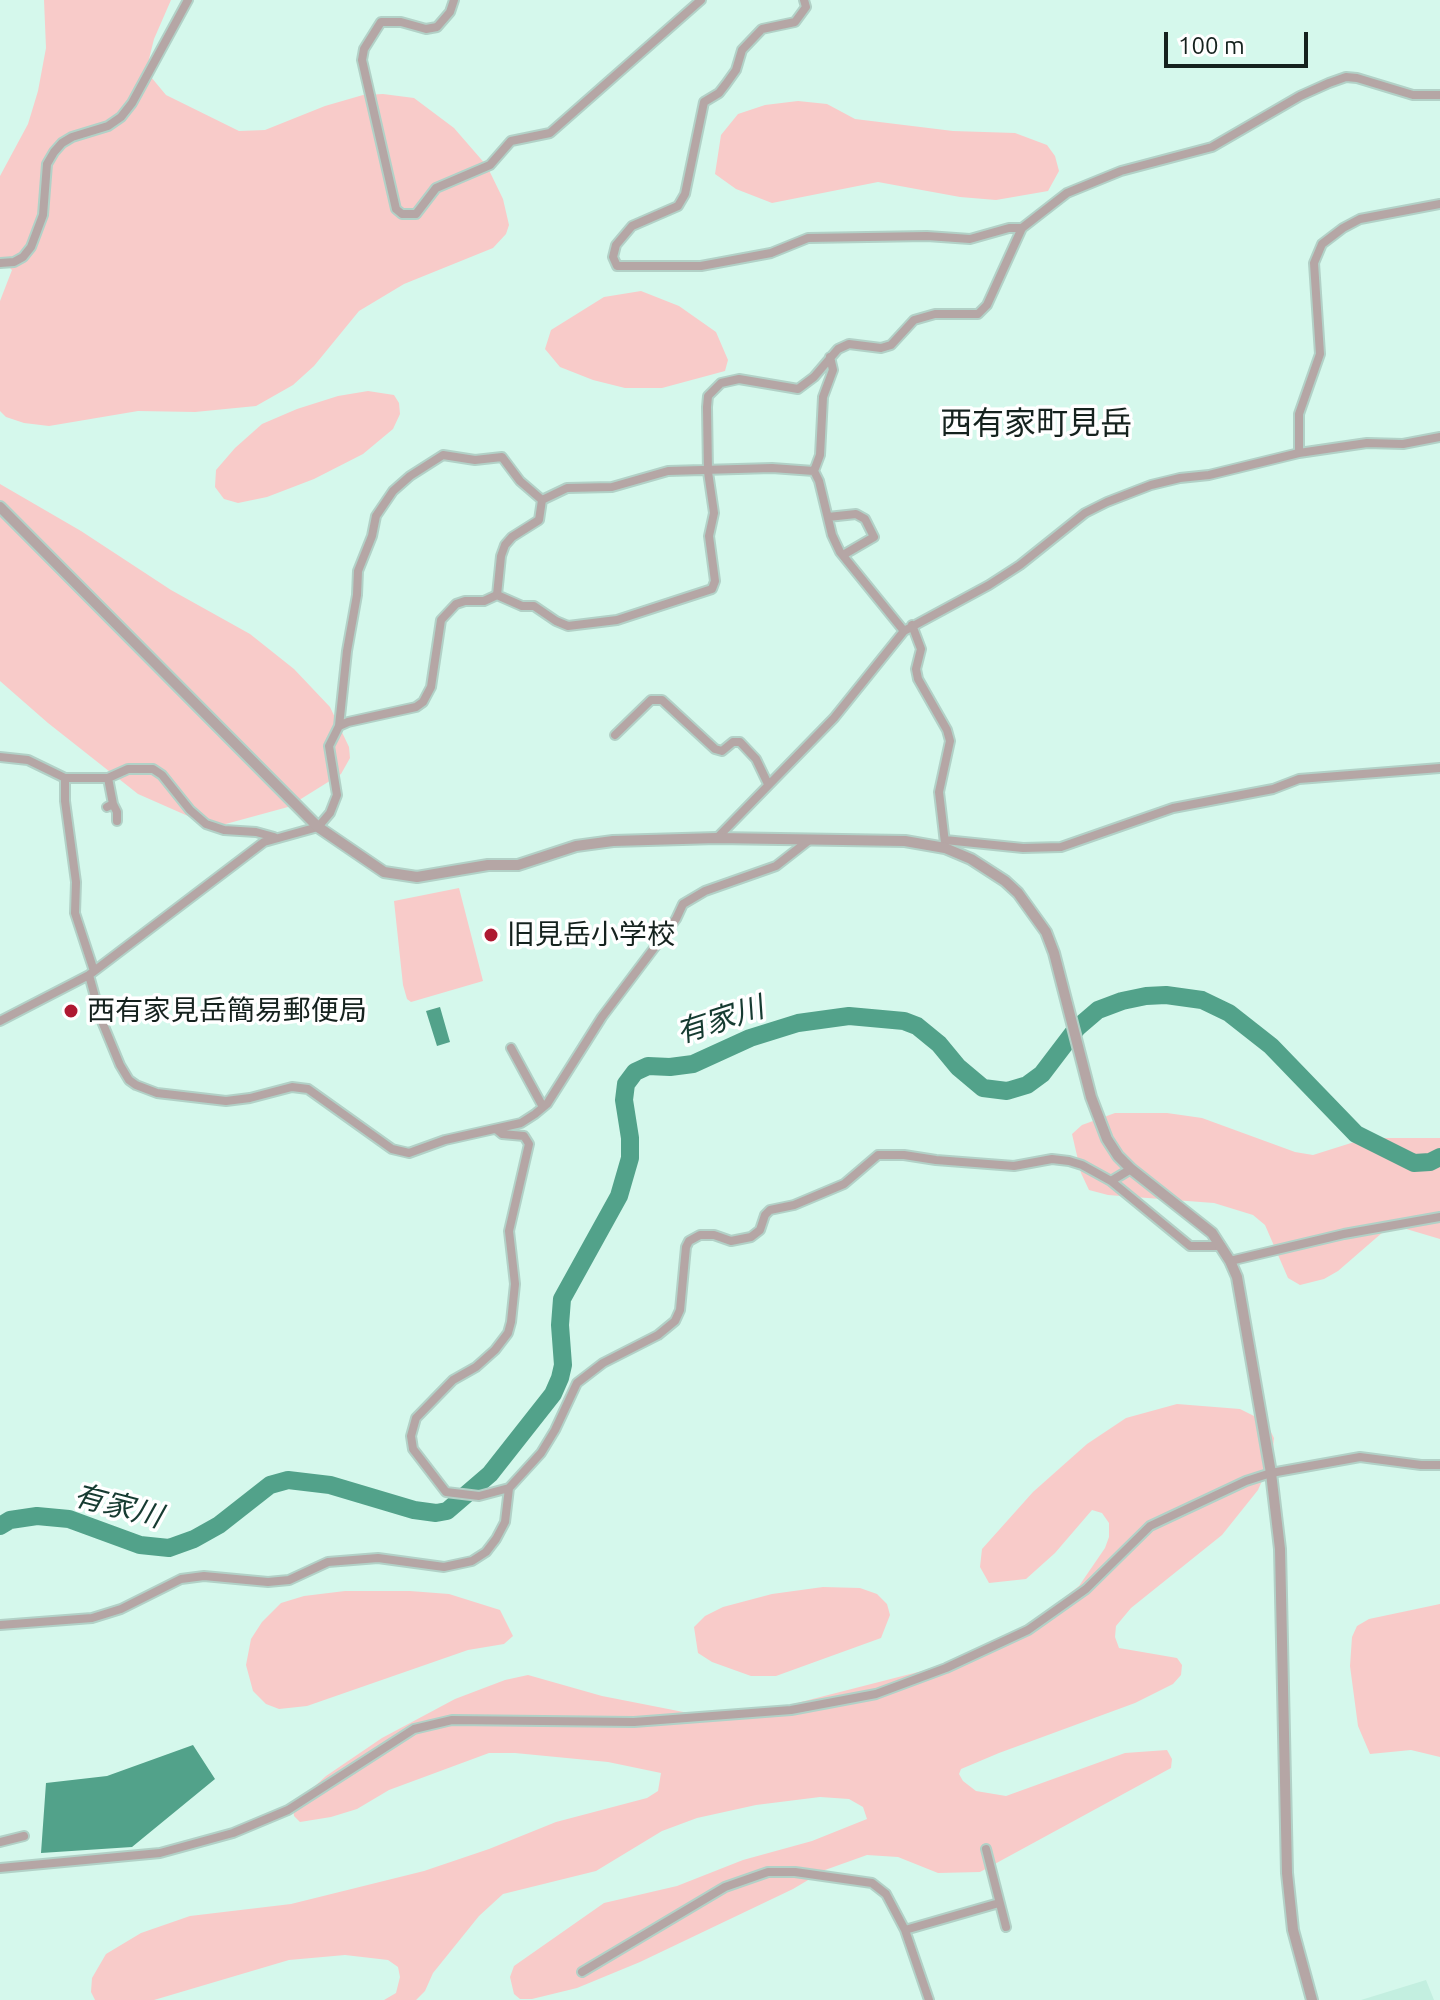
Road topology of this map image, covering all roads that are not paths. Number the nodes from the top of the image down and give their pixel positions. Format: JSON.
{"nodes":[{"id":1,"x":188,"y":0,"type":"edge"},
{"id":2,"x":454,"y":0,"type":"edge"},
{"id":3,"x":701,"y":0,"type":"edge"},
{"id":4,"x":804,"y":0,"type":"edge"},
{"id":5,"x":1440,"y":95,"type":"edge"},
{"id":6,"x":1440,"y":204,"type":"edge"},
{"id":7,"x":1022,"y":228,"type":"junction"},
{"id":8,"x":0,"y":263,"type":"edge"},
{"id":9,"x":830,"y":357,"type":"junction"},
{"id":10,"x":1440,"y":437,"type":"edge"},
{"id":11,"x":1299,"y":453,"type":"junction"},
{"id":12,"x":814,"y":471,"type":"junction"},
{"id":13,"x":708,"y":472,"type":"junction"},
{"id":14,"x":542,"y":500,"type":"junction"},
{"id":15,"x":0,"y":507,"type":"edge"},
{"id":16,"x":828,"y":517,"type":"junction"},
{"id":17,"x":843,"y":555,"type":"junction"},
{"id":18,"x":497,"y":595,"type":"junction"},
{"id":19,"x":908,"y":628,"type":"junction"},
{"id":20,"x":339,"y":726,"type":"junction"},
{"id":21,"x":615,"y":735,"type":"dead end"},
{"id":22,"x":0,"y":757,"type":"edge"},
{"id":23,"x":1440,"y":768,"type":"edge"},
{"id":24,"x":65,"y":778,"type":"junction"},
{"id":25,"x":108,"y":778,"type":"junction"},
{"id":26,"x":768,"y":784,"type":"junction"},
{"id":27,"x":117,"y":821,"type":"dead end"},
{"id":28,"x":318,"y":827,"type":"junction"},
{"id":29,"x":274,"y":837,"type":"junction"},
{"id":30,"x":717,"y":838,"type":"junction"},
{"id":31,"x":808,"y":841,"type":"junction"},
{"id":32,"x":945,"y":844,"type":"junction"},
{"id":33,"x":92,"y":973,"type":"junction"},
{"id":34,"x":0,"y":1021,"type":"edge"},
{"id":35,"x":511,"y":1048,"type":"dead end"},
{"id":36,"x":543,"y":1107,"type":"junction"},
{"id":37,"x":496,"y":1129,"type":"junction"},
{"id":38,"x":1131,"y":1169,"type":"junction"},
{"id":39,"x":1111,"y":1181,"type":"junction"},
{"id":40,"x":1440,"y":1217,"type":"edge"},
{"id":41,"x":1221,"y":1246,"type":"junction"},
{"id":42,"x":1230,"y":1261,"type":"junction"},
{"id":43,"x":1440,"y":1465,"type":"edge"},
{"id":44,"x":1271,"y":1473,"type":"junction"},
{"id":45,"x":509,"y":1488,"type":"junction"},
{"id":46,"x":0,"y":1625,"type":"edge"},
{"id":47,"x":24,"y":1836,"type":"dead end"},
{"id":48,"x":0,"y":1842,"type":"edge"},
{"id":49,"x":986,"y":1849,"type":"dead end"},
{"id":50,"x":0,"y":1868,"type":"edge"},
{"id":51,"x":999,"y":1903,"type":"junction"},
{"id":52,"x":1006,"y":1927,"type":"dead end"},
{"id":53,"x":905,"y":1930,"type":"junction"},
{"id":54,"x":582,"y":1972,"type":"dead end"},
{"id":55,"x":929,"y":2000,"type":"edge"},
{"id":56,"x":1312,"y":2000,"type":"edge"}],
"edges":[{"from":1,"to":8,"type":"street"},
{"from":2,"to":3,"type":"street"},
{"from":4,"to":7,"type":"street"},
{"from":5,"to":7,"type":"street"},
{"from":6,"to":11,"type":"street"},
{"from":7,"to":9,"type":"street"},
{"from":9,"to":12,"type":"street"},
{"from":9,"to":13,"type":"street"},
{"from":10,"to":11,"type":"street"},
{"from":11,"to":19,"type":"street"},
{"from":12,"to":13,"type":"street"},
{"from":12,"to":16,"type":"street"},
{"from":13,"to":14,"type":"street"},
{"from":13,"to":18,"type":"street"},
{"from":14,"to":18,"type":"street"},
{"from":14,"to":20,"type":"street"},
{"from":15,"to":28,"type":"street"},
{"from":16,"to":17,"type":"street"},
{"from":16,"to":17,"type":"street"},
{"from":17,"to":19,"type":"street"},
{"from":18,"to":20,"type":"street"},
{"from":19,"to":26,"type":"street"},
{"from":19,"to":32,"type":"street"},
{"from":20,"to":28,"type":"street"},
{"from":21,"to":26,"type":"street"},
{"from":22,"to":24,"type":"street"},
{"from":23,"to":32,"type":"street"},
{"from":24,"to":25,"type":"street"},
{"from":24,"to":33,"type":"street"},
{"from":25,"to":27,"type":"street"},
{"from":25,"to":29,"type":"street"},
{"from":26,"to":30,"type":"street"},
{"from":28,"to":29,"type":"street"},
{"from":28,"to":30,"type":"street"},
{"from":29,"to":33,"type":"street"},
{"from":30,"to":31,"type":"street"},
{"from":31,"to":32,"type":"street"},
{"from":31,"to":36,"type":"street"},
{"from":32,"to":38,"type":"street"},
{"from":33,"to":34,"type":"street"},
{"from":33,"to":37,"type":"street"},
{"from":35,"to":36,"type":"street"},
{"from":36,"to":37,"type":"street"},
{"from":37,"to":45,"type":"street"},
{"from":38,"to":39,"type":"street"},
{"from":38,"to":41,"type":"street"},
{"from":39,"to":41,"type":"street"},
{"from":39,"to":45,"type":"street"},
{"from":40,"to":42,"type":"street"},
{"from":41,"to":42,"type":"street"},
{"from":42,"to":44,"type":"street"},
{"from":43,"to":44,"type":"street"},
{"from":44,"to":50,"type":"street"},
{"from":44,"to":56,"type":"street"},
{"from":45,"to":46,"type":"street"},
{"from":47,"to":48,"type":"street"},
{"from":49,"to":51,"type":"street"},
{"from":51,"to":52,"type":"street"},
{"from":51,"to":53,"type":"street"},
{"from":53,"to":54,"type":"street"},
{"from":53,"to":55,"type":"street"}]}
